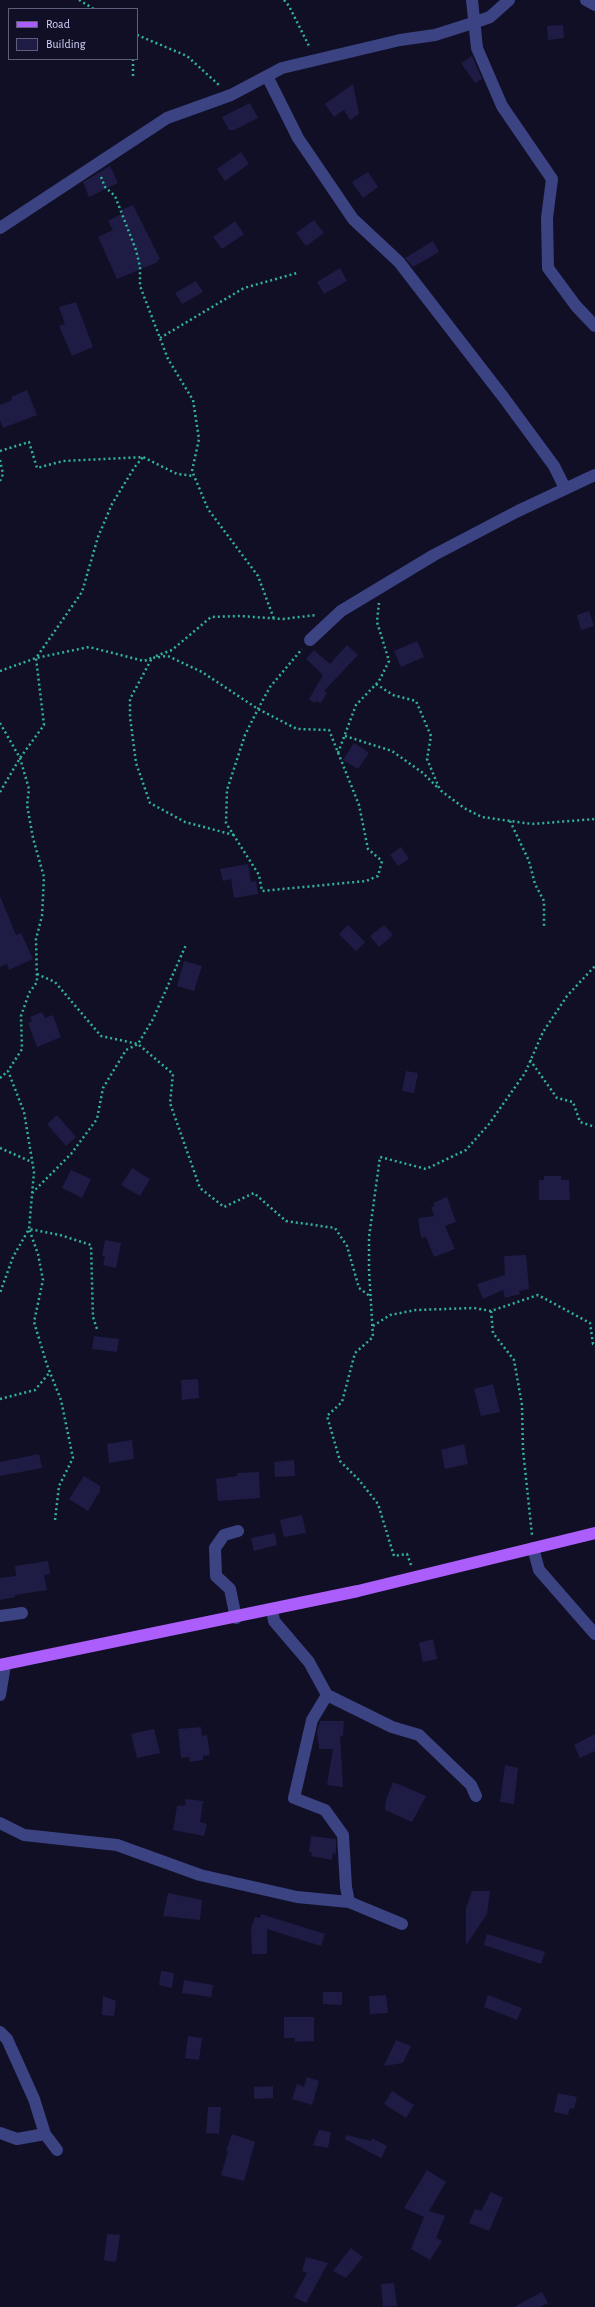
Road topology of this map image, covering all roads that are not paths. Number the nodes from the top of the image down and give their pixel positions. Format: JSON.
{"nodes":[{"id":1,"x":472,"y":0,"type":"edge"},
{"id":2,"x":509,"y":0,"type":"edge"},
{"id":3,"x":586,"y":0,"type":"edge"},
{"id":4,"x":595,"y":6,"type":"edge"},
{"id":5,"x":476,"y":22,"type":"junction"},
{"id":6,"x":267,"y":76,"type":"junction"},
{"id":7,"x":0,"y":228,"type":"edge"},
{"id":8,"x":595,"y":326,"type":"edge"},
{"id":9,"x":595,"y":475,"type":"edge"},
{"id":10,"x":566,"y":488,"type":"junction"},
{"id":11,"x":310,"y":640,"type":"road end"},
{"id":12,"x":238,"y":1531,"type":"dead end"},
{"id":13,"x":595,"y":1533,"type":"edge"},
{"id":14,"x":533,"y":1548,"type":"junction"},
{"id":15,"x":272,"y":1609,"type":"junction"},
{"id":16,"x":22,"y":1613,"type":"dead end"},
{"id":17,"x":0,"y":1616,"type":"edge"},
{"id":18,"x":236,"y":1618,"type":"junction"},
{"id":19,"x":595,"y":1634,"type":"edge"},
{"id":20,"x":2,"y":1665,"type":"edge"},
{"id":21,"x":0,"y":1695,"type":"edge"},
{"id":22,"x":326,"y":1695,"type":"junction"},
{"id":23,"x":476,"y":1796,"type":"dead end"},
{"id":24,"x":0,"y":1823,"type":"edge"},
{"id":25,"x":349,"y":1902,"type":"junction"},
{"id":26,"x":402,"y":1924,"type":"dead end"},
{"id":27,"x":0,"y":2032,"type":"edge"},
{"id":28,"x":0,"y":2133,"type":"edge"},
{"id":29,"x":45,"y":2134,"type":"junction"},
{"id":30,"x":57,"y":2150,"type":"dead end"}],
"edges":[{"from":1,"to":5,"type":"street"},
{"from":2,"to":5,"type":"street"},
{"from":3,"to":4,"type":"street"},
{"from":5,"to":6,"type":"street"},
{"from":5,"to":8,"type":"street"},
{"from":6,"to":7,"type":"street"},
{"from":6,"to":10,"type":"street"},
{"from":9,"to":10,"type":"street"},
{"from":10,"to":11,"type":"street"},
{"from":12,"to":18,"type":"street"},
{"from":13,"to":14,"type":"main road"},
{"from":14,"to":15,"type":"main road"},
{"from":14,"to":19,"type":"street"},
{"from":15,"to":18,"type":"main road"},
{"from":15,"to":22,"type":"street"},
{"from":16,"to":17,"type":"street"},
{"from":18,"to":20,"type":"main road"},
{"from":20,"to":21,"type":"street"},
{"from":22,"to":23,"type":"street"},
{"from":22,"to":25,"type":"street"},
{"from":24,"to":25,"type":"street"},
{"from":25,"to":26,"type":"street"},
{"from":27,"to":29,"type":"street"},
{"from":28,"to":29,"type":"street"},
{"from":29,"to":30,"type":"street"}]}
